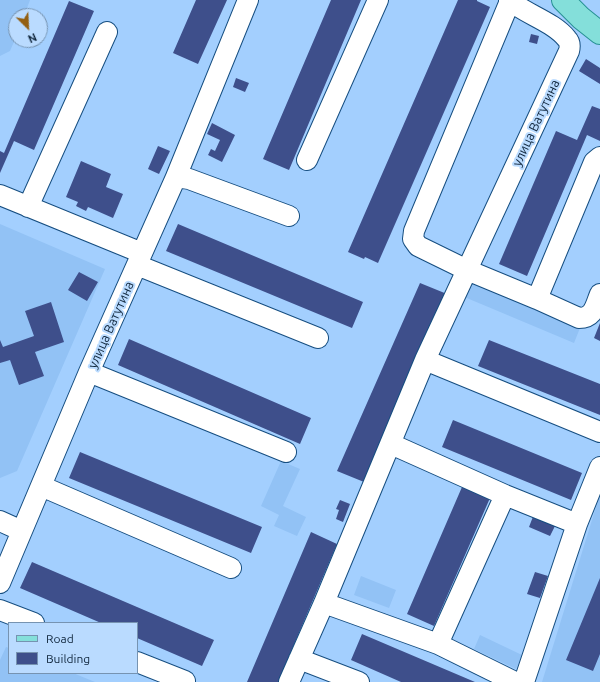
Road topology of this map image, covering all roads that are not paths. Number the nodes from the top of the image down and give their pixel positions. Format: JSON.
{"nodes":[{"id":1,"x":248,"y":0,"type":"edge"},
{"id":2,"x":378,"y":0,"type":"edge"},
{"id":3,"x":563,"y":0,"type":"edge"},
{"id":4,"x":509,"y":1,"type":"edge"},
{"id":5,"x":107,"y":32,"type":"dead end"},
{"id":6,"x":600,"y":33,"type":"edge"},
{"id":7,"x":600,"y":157,"type":"edge"},
{"id":8,"x":307,"y":160,"type":"dead end"},
{"id":9,"x":176,"y":177,"type":"junction"},
{"id":10,"x":0,"y":195,"type":"edge"},
{"id":11,"x":28,"y":207,"type":"junction"},
{"id":12,"x":289,"y":216,"type":"dead end"},
{"id":13,"x":140,"y":259,"type":"junction"},
{"id":14,"x":468,"y":270,"type":"junction"},
{"id":15,"x":600,"y":294,"type":"edge"},
{"id":16,"x":537,"y":299,"type":"junction"},
{"id":17,"x":318,"y":338,"type":"dead end"},
{"id":18,"x":425,"y":360,"type":"junction"},
{"id":19,"x":89,"y":372,"type":"junction"},
{"id":20,"x":600,"y":432,"type":"edge"},
{"id":21,"x":391,"y":444,"type":"junction"},
{"id":22,"x":286,"y":452,"type":"dead end"},
{"id":23,"x":600,"y":467,"type":"edge"},
{"id":24,"x":41,"y":486,"type":"junction"},
{"id":25,"x":505,"y":495,"type":"junction"},
{"id":26,"x":0,"y":521,"type":"edge"},
{"id":27,"x":577,"y":524,"type":"junction"},
{"id":28,"x":22,"y":531,"type":"junction"},
{"id":29,"x":231,"y":568,"type":"dead end"},
{"id":30,"x":0,"y":583,"type":"edge"},
{"id":31,"x":324,"y":603,"type":"junction"},
{"id":32,"x":0,"y":610,"type":"edge"},
{"id":33,"x":31,"y":622,"type":"edge"},
{"id":34,"x":438,"y":644,"type":"junction"},
{"id":35,"x":299,"y":659,"type":"junction"},
{"id":36,"x":138,"y":662,"type":"edge"},
{"id":37,"x":184,"y":680,"type":"dead end"},
{"id":38,"x":289,"y":682,"type":"edge"},
{"id":39,"x":359,"y":682,"type":"edge"},
{"id":40,"x":515,"y":682,"type":"edge"},
{"id":41,"x":524,"y":682,"type":"edge"}],
"edges":[{"from":1,"to":9,"type":"street","name":"улица Ватутина"},
{"from":2,"to":8,"type":"street"},
{"from":3,"to":6,"type":"main road"},
{"from":4,"to":14,"type":"street"},
{"from":4,"to":14,"type":"street","name":"улица Ватутина"},
{"from":5,"to":11,"type":"street"},
{"from":7,"to":16,"type":"street"},
{"from":9,"to":12,"type":"street"},
{"from":9,"to":13,"type":"street","name":"улица Ватутина"},
{"from":10,"to":11,"type":"street"},
{"from":11,"to":13,"type":"street"},
{"from":13,"to":17,"type":"street"},
{"from":13,"to":19,"type":"street","name":"улица Ватутина"},
{"from":14,"to":16,"type":"street"},
{"from":14,"to":18,"type":"street","name":"улица Ватутина"},
{"from":15,"to":16,"type":"street"},
{"from":18,"to":20,"type":"street"},
{"from":18,"to":21,"type":"street","name":"улица Ватутина"},
{"from":19,"to":22,"type":"street"},
{"from":19,"to":24,"type":"street","name":"улица Ватутина"},
{"from":21,"to":25,"type":"street"},
{"from":21,"to":31,"type":"street","name":"улица Ватутина"},
{"from":23,"to":27,"type":"street"},
{"from":24,"to":28,"type":"street","name":"улица Ватутина"},
{"from":24,"to":29,"type":"street"},
{"from":25,"to":27,"type":"street"},
{"from":25,"to":34,"type":"street"},
{"from":26,"to":28,"type":"street"},
{"from":27,"to":41,"type":"street"},
{"from":28,"to":30,"type":"street","name":"улица Ватутина"},
{"from":31,"to":34,"type":"street"},
{"from":31,"to":35,"type":"street","name":"улица Ватутина"},
{"from":32,"to":33,"type":"street"},
{"from":34,"to":40,"type":"street"},
{"from":35,"to":38,"type":"street","name":"улица Ватутина"},
{"from":35,"to":39,"type":"street"},
{"from":36,"to":37,"type":"street"}]}
